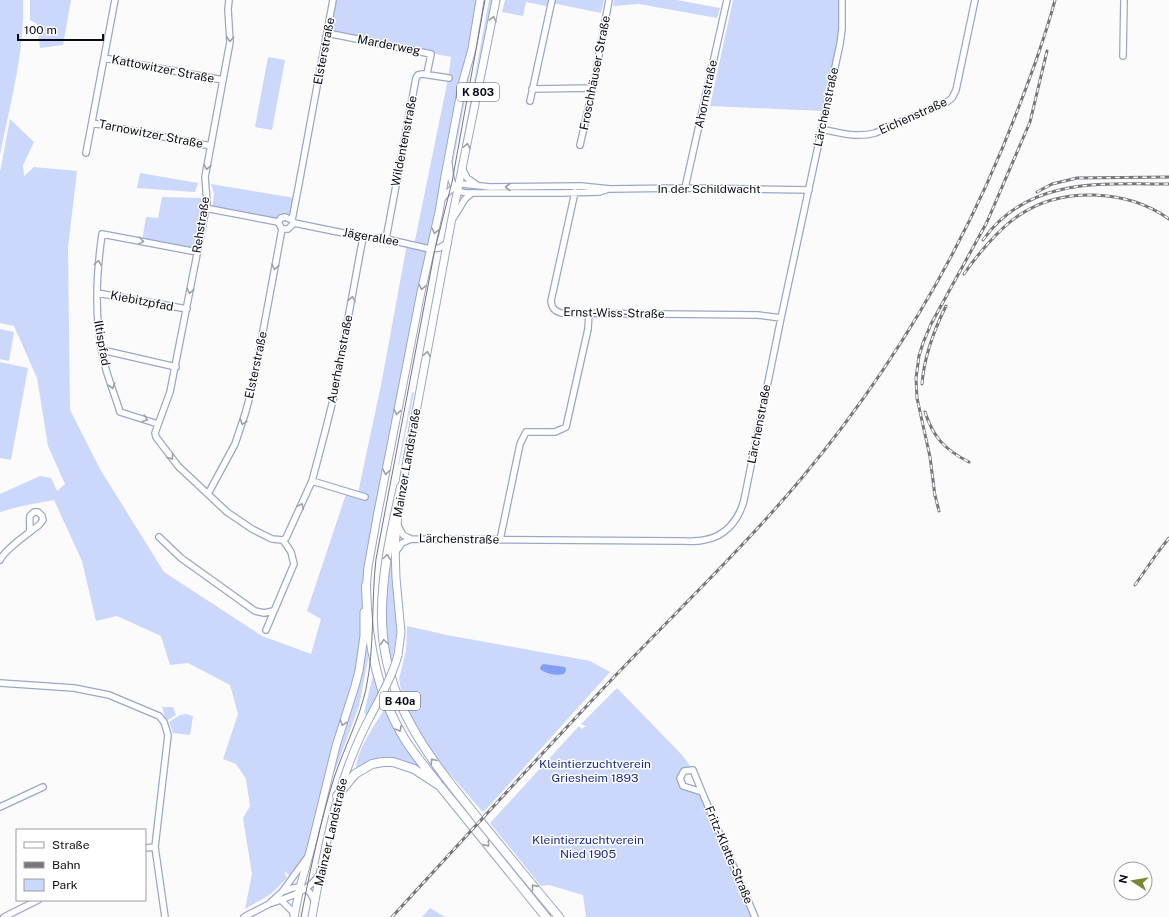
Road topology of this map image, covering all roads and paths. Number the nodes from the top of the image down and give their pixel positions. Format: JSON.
{"nodes":[{"id":1,"x":115,"y":0,"type":"edge"},
{"id":2,"x":229,"y":0,"type":"edge"},
{"id":3,"x":333,"y":0,"type":"edge"},
{"id":4,"x":480,"y":0,"type":"edge"},
{"id":5,"x":496,"y":0,"type":"edge"},
{"id":6,"x":552,"y":0,"type":"edge"},
{"id":7,"x":609,"y":0,"type":"edge"},
{"id":8,"x":727,"y":0,"type":"edge"},
{"id":9,"x":842,"y":0,"type":"edge"},
{"id":10,"x":975,"y":0,"type":"edge"},
{"id":11,"x":1124,"y":0,"type":"edge"},
{"id":12,"x":327,"y":33,"type":"junction"},
{"id":13,"x":1123,"y":56,"type":"dead end"},
{"id":14,"x":104,"y":58,"type":"junction"},
{"id":15,"x":427,"y":74,"type":"junction"},
{"id":16,"x":449,"y":78,"type":"dead end"},
{"id":17,"x":223,"y":80,"type":"junction"},
{"id":18,"x":593,"y":88,"type":"junction"},
{"id":19,"x":532,"y":89,"type":"junction"},
{"id":20,"x":530,"y":101,"type":"dead end"},
{"id":21,"x":92,"y":123,"type":"junction"},
{"id":22,"x":821,"y":129,"type":"junction"},
{"id":23,"x":580,"y":145,"type":"dead end"},
{"id":24,"x":211,"y":146,"type":"junction"},
{"id":25,"x":86,"y":153,"type":"dead end"},
{"id":26,"x":449,"y":156,"type":"junction"},
{"id":27,"x":462,"y":168,"type":"junction"},
{"id":28,"x":479,"y":186,"type":"junction"},
{"id":29,"x":568,"y":186,"type":"junction"},
{"id":30,"x":457,"y":187,"type":"junction"},
{"id":31,"x":685,"y":188,"type":"junction"},
{"id":32,"x":610,"y":189,"type":"junction"},
{"id":33,"x":809,"y":190,"type":"junction"},
{"id":34,"x":575,"y":192,"type":"junction"},
{"id":35,"x":472,"y":193,"type":"junction"},
{"id":36,"x":560,"y":193,"type":"junction"},
{"id":37,"x":441,"y":200,"type":"junction"},
{"id":38,"x":573,"y":201,"type":"junction"},
{"id":39,"x":205,"y":208,"type":"junction"},
{"id":40,"x":293,"y":221,"type":"junction"},
{"id":41,"x":278,"y":222,"type":"junction"},
{"id":42,"x":451,"y":223,"type":"junction"},
{"id":43,"x":282,"y":229,"type":"junction"},
{"id":44,"x":364,"y":237,"type":"junction"},
{"id":45,"x":386,"y":240,"type":"junction"},
{"id":46,"x":448,"y":242,"type":"junction"},
{"id":47,"x":430,"y":249,"type":"junction"},
{"id":48,"x":197,"y":252,"type":"junction"},
{"id":49,"x":97,"y":293,"type":"junction"},
{"id":50,"x":187,"y":310,"type":"junction"},
{"id":51,"x":590,"y":313,"type":"junction"},
{"id":52,"x":781,"y":318,"type":"junction"},
{"id":53,"x":102,"y":350,"type":"junction"},
{"id":54,"x":176,"y":367,"type":"junction"},
{"id":55,"x":158,"y":424,"type":"junction"},
{"id":56,"x":312,"y":481,"type":"junction"},
{"id":57,"x":401,"y":487,"type":"junction"},
{"id":58,"x":208,"y":494,"type":"junction"},
{"id":59,"x":365,"y":497,"type":"dead end"},
{"id":60,"x":398,"y":516,"type":"junction"},
{"id":61,"x":29,"y":533,"type":"dead end"},
{"id":62,"x":159,"y":537,"type":"dead end"},
{"id":63,"x":411,"y":539,"type":"junction"},
{"id":64,"x":283,"y":540,"type":"junction"},
{"id":65,"x":500,"y":540,"type":"junction"},
{"id":66,"x":395,"y":553,"type":"junction"},
{"id":67,"x":0,"y":560,"type":"edge"},
{"id":68,"x":366,"y":586,"type":"junction"},
{"id":69,"x":273,"y":611,"type":"junction"},
{"id":70,"x":266,"y":630,"type":"dead end"},
{"id":71,"x":0,"y":683,"type":"edge"},
{"id":72,"x":43,"y":786,"type":"dead end"},
{"id":73,"x":702,"y":792,"type":"dead end"},
{"id":74,"x":337,"y":796,"type":"junction"},
{"id":75,"x":0,"y":807,"type":"edge"},
{"id":76,"x":462,"y":814,"type":"junction"},
{"id":77,"x":155,"y":847,"type":"junction"},
{"id":78,"x":146,"y":848,"type":"edge"},
{"id":79,"x":311,"y":848,"type":"junction"},
{"id":80,"x":319,"y":875,"type":"junction"},
{"id":81,"x":302,"y":890,"type":"junction"},
{"id":82,"x":282,"y":892,"type":"junction"},
{"id":83,"x":281,"y":900,"type":"junction"},
{"id":84,"x":36,"y":901,"type":"edge"},
{"id":85,"x":315,"y":903,"type":"junction"},
{"id":86,"x":268,"y":905,"type":"junction"},
{"id":87,"x":4,"y":917,"type":"edge"},
{"id":88,"x":165,"y":917,"type":"edge"},
{"id":89,"x":244,"y":917,"type":"edge"},
{"id":90,"x":294,"y":917,"type":"edge"},
{"id":91,"x":312,"y":917,"type":"edge"},
{"id":92,"x":546,"y":917,"type":"edge"},
{"id":93,"x":558,"y":917,"type":"edge"},
{"id":94,"x":755,"y":917,"type":"edge"}],
"edges":[{"from":1,"to":14,"type":"street"},
{"from":2,"to":17,"type":"street","name":"Rehstraße","one_way":true},
{"from":3,"to":12,"type":"street","name":"Elsterstraße"},
{"from":4,"to":26,"type":"main road","name":"Mainzer Landstraße","number":"K 803"},
{"from":27,"to":5,"type":"main road","name":"Mainzer Landstraße","number":"K 803","one_way":true},
{"from":6,"to":19,"type":"street"},
{"from":7,"to":18,"type":"street","name":"Froschhäuser Straße"},
{"from":8,"to":31,"type":"street","name":"Ahornstraße"},
{"from":9,"to":22,"type":"street","name":"Lärchenstraße"},
{"from":10,"to":22,"type":"street","name":"Eichenstraße"},
{"from":11,"to":13,"type":"street"},
{"from":12,"to":15,"type":"street","name":"Marderweg"},
{"from":12,"to":40,"type":"street","name":"Elsterstraße"},
{"from":14,"to":17,"type":"street","name":"Kattowitzer Straße"},
{"from":14,"to":21,"type":"street"},
{"from":15,"to":16,"type":"street"},
{"from":15,"to":45,"type":"street","name":"Wildentenstraße"},
{"from":17,"to":24,"type":"street","name":"Rehstraße"},
{"from":18,"to":19,"type":"street"},
{"from":18,"to":23,"type":"street","name":"Froschhäuser Straße"},
{"from":19,"to":20,"type":"street"},
{"from":21,"to":24,"type":"street","name":"Tarnowitzer Straße"},
{"from":21,"to":25,"type":"street"},
{"from":22,"to":33,"type":"street","name":"Lärchenstraße"},
{"from":24,"to":39,"type":"street","name":"Rehstraße","one_way":true},
{"from":26,"to":30,"type":"street"},
{"from":26,"to":37,"type":"main road","name":"Mainzer Landstraße","number":"K 803"},
{"from":27,"to":28,"type":"street"},
{"from":27,"to":30,"type":"main road","name":"Mainzer Landstraße","number":"K 803"},
{"from":29,"to":28,"type":"street","name":"In der Schildwacht","one_way":true},
{"from":28,"to":30,"type":"street","name":"In der Schildwacht"},
{"from":29,"to":32,"type":"street","name":"In der Schildwacht"},
{"from":29,"to":34,"type":"street"},
{"from":30,"to":35,"type":"street","name":"In der Schildwacht"},
{"from":30,"to":37,"type":"street"},
{"from":30,"to":42,"type":"main road","name":"Mainzer Landstraße"},
{"from":31,"to":32,"type":"street","name":"In der Schildwacht"},
{"from":31,"to":33,"type":"street","name":"In der Schildwacht"},
{"from":32,"to":34,"type":"street","name":"In der Schildwacht"},
{"from":33,"to":52,"type":"street","name":"Lärchenstraße"},
{"from":34,"to":36,"type":"street","name":"In der Schildwacht"},
{"from":34,"to":38,"type":"street","name":"Ernst-Wiss-Straße"},
{"from":35,"to":36,"type":"street","name":"In der Schildwacht"},
{"from":35,"to":42,"type":"street"},
{"from":36,"to":38,"type":"street"},
{"from":37,"to":47,"type":"main road","name":"Mainzer Landstraße","one_way":true},
{"from":38,"to":51,"type":"street","name":"Ernst-Wiss-Straße"},
{"from":39,"to":41,"type":"street","name":"Jägerallee"},
{"from":39,"to":48,"type":"street","name":"Rehstraße"},
{"from":40,"to":41,"type":"street","name":"Jägerallee"},
{"from":40,"to":43,"type":"street"},
{"from":40,"to":44,"type":"street","name":"Jägerallee"},
{"from":41,"to":43,"type":"street"},
{"from":42,"to":46,"type":"main road","name":"Mainzer Landstraße"},
{"from":43,"to":58,"type":"street","name":"Elsterstraße","one_way":true},
{"from":44,"to":45,"type":"street","name":"Jägerallee"},
{"from":56,"to":44,"type":"street","name":"Auerhahnstraße","one_way":true},
{"from":45,"to":47,"type":"street","name":"Jägerallee"},
{"from":46,"to":47,"type":"street"},
{"from":57,"to":46,"type":"main road","name":"Mainzer Landstraße","one_way":true},
{"from":47,"to":68,"type":"main road","name":"Mainzer Landstraße","one_way":true},
{"from":49,"to":48,"type":"street","name":"Iltispfad","one_way":true},
{"from":48,"to":50,"type":"street","name":"Rehstraße","one_way":true},
{"from":49,"to":50,"type":"street","name":"Kiebitzpfad"},
{"from":49,"to":53,"type":"street","name":"Iltispfad"},
{"from":50,"to":54,"type":"street","name":"Rehstraße"},
{"from":51,"to":52,"type":"street","name":"Ernst-Wiss-Straße"},
{"from":51,"to":65,"type":"street"},
{"from":52,"to":65,"type":"street","name":"Lärchenstraße"},
{"from":53,"to":54,"type":"street"},
{"from":53,"to":55,"type":"street","name":"Iltispfad","one_way":true},
{"from":54,"to":55,"type":"street","name":"Rehstraße"},
{"from":55,"to":58,"type":"street","one_way":true},
{"from":56,"to":59,"type":"street"},
{"from":64,"to":56,"type":"street","name":"Auerhahnstraße","one_way":true},
{"from":57,"to":60,"type":"main road","name":"Mainzer Landstraße"},
{"from":93,"to":57,"type":"highway","number":"B 40a","one_way":true},
{"from":58,"to":64,"type":"street"},
{"from":60,"to":63,"type":"street","name":"Lärchenstraße"},
{"from":60,"to":66,"type":"main road","name":"Mainzer Landstraße"},
{"from":61,"to":67,"type":"street"},
{"from":62,"to":69,"type":"street"},
{"from":63,"to":65,"type":"street","name":"Lärchenstraße"},
{"from":63,"to":66,"type":"street","name":"Lärchenstraße"},
{"from":64,"to":69,"type":"street"},
{"from":66,"to":74,"type":"main road","name":"Mainzer Landstraße","bridge":true},
{"from":68,"to":76,"type":"highway","number":"B 40a","one_way":true},
{"from":68,"to":79,"type":"main road","name":"Mainzer Landstraße","one_way":true},
{"from":69,"to":70,"type":"street"},
{"from":71,"to":77,"type":"street"},
{"from":72,"to":75,"type":"street"},
{"from":73,"to":94,"type":"street","name":"Fritz-Klatte-Straße"},
{"from":74,"to":76,"type":"highway"},
{"from":74,"to":80,"type":"main road","name":"Mainzer Landstraße"},
{"from":76,"to":92,"type":"highway","number":"B 40a","one_way":true},
{"from":77,"to":78,"type":"street"},
{"from":77,"to":88,"type":"street"},
{"from":79,"to":81,"type":"main road","name":"Mainzer Landstraße"},
{"from":79,"to":82,"type":"street"},
{"from":80,"to":81,"type":"street"},
{"from":80,"to":85,"type":"main road","name":"Mainzer Landstraße"},
{"from":81,"to":82,"type":"street"},
{"from":81,"to":83,"type":"street"},
{"from":81,"to":85,"type":"street"},
{"from":81,"to":90,"type":"main road","name":"Mainzer Landstraße"},
{"from":82,"to":86,"type":"street"},
{"from":83,"to":86,"type":"street"},
{"from":83,"to":90,"type":"street"},
{"from":84,"to":87,"type":"street"},
{"from":85,"to":91,"type":"main road","name":"Mainzer Landstraße"},
{"from":86,"to":89,"type":"street"}]}
